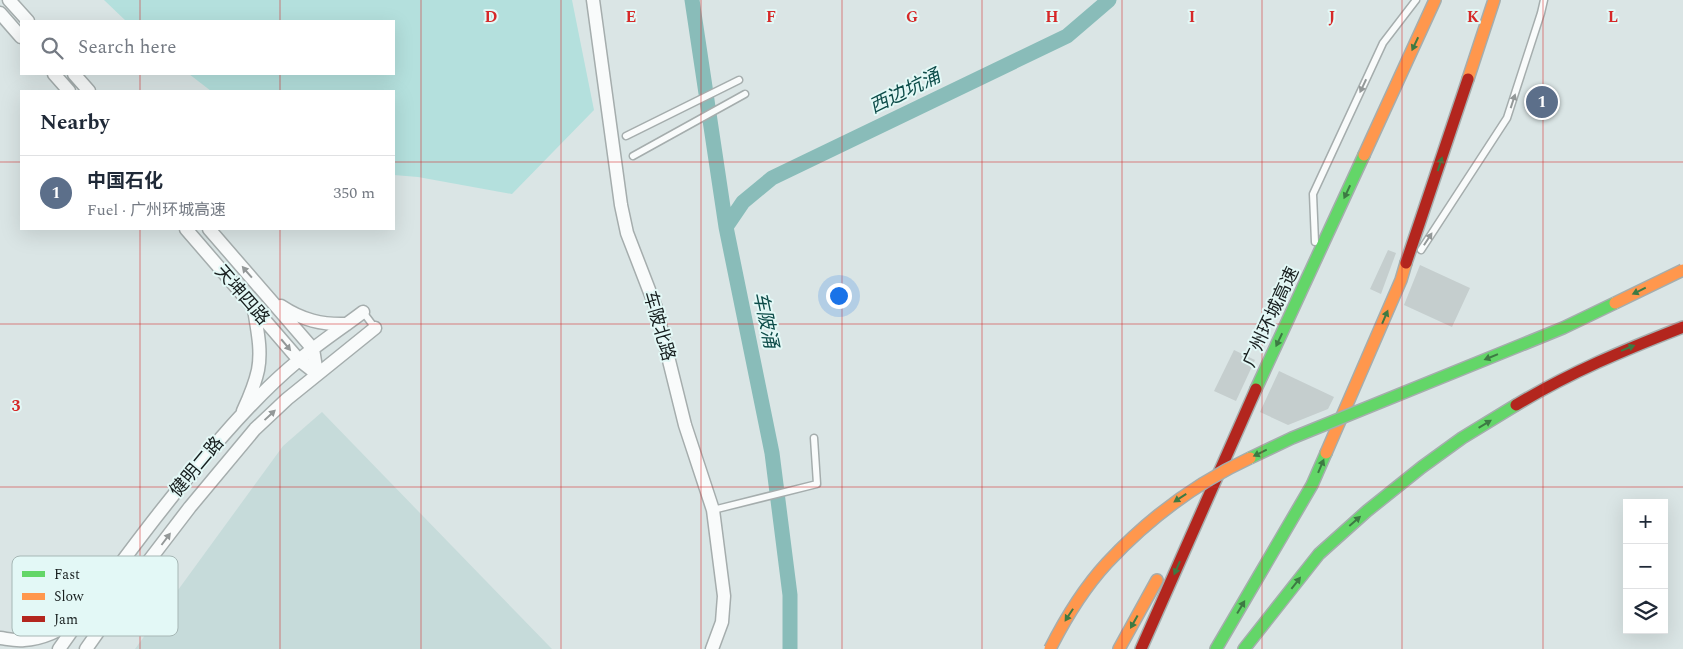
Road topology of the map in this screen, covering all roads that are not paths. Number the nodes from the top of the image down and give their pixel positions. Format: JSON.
{"nodes":[{"id":1,"x":9,"y":0,"type":"edge"},
{"id":2,"x":593,"y":0,"type":"edge"},
{"id":3,"x":1416,"y":0,"type":"edge"},
{"id":4,"x":1435,"y":0,"type":"edge"},
{"id":5,"x":1494,"y":0,"type":"edge"},
{"id":6,"x":1505,"y":0,"type":"edge"},
{"id":7,"x":1544,"y":0,"type":"edge"},
{"id":8,"x":0,"y":13,"type":"edge"},
{"id":9,"x":27,"y":20,"type":"edge"},
{"id":10,"x":20,"y":36,"type":"edge"},
{"id":11,"x":1479,"y":48,"type":"junction"},
{"id":12,"x":55,"y":75,"type":"edge"},
{"id":13,"x":75,"y":75,"type":"edge"},
{"id":14,"x":740,"y":80,"type":"dead end"},
{"id":15,"x":68,"y":90,"type":"edge"},
{"id":16,"x":88,"y":90,"type":"edge"},
{"id":17,"x":746,"y":94,"type":"dead end"},
{"id":18,"x":626,"y":136,"type":"dead end"},
{"id":19,"x":633,"y":156,"type":"dead end"},
{"id":20,"x":187,"y":230,"type":"edge"},
{"id":21,"x":210,"y":230,"type":"edge"},
{"id":22,"x":1316,"y":259,"type":"junction"},
{"id":23,"x":1683,"y":270,"type":"edge"},
{"id":24,"x":1401,"y":280,"type":"junction"},
{"id":25,"x":269,"y":298,"type":"junction"},
{"id":26,"x":254,"y":309,"type":"junction"},
{"id":27,"x":363,"y":312,"type":"joint"},
{"id":28,"x":347,"y":324,"type":"junction"},
{"id":29,"x":1683,"y":326,"type":"edge"},
{"id":30,"x":375,"y":328,"type":"joint"},
{"id":31,"x":313,"y":349,"type":"junction"},
{"id":32,"x":298,"y":360,"type":"junction"},
{"id":33,"x":318,"y":374,"type":"junction"},
{"id":34,"x":241,"y":416,"type":"junction"},
{"id":35,"x":814,"y":438,"type":"dead end"},
{"id":36,"x":1225,"y":457,"type":"junction"},
{"id":37,"x":713,"y":510,"type":"junction"},
{"id":38,"x":126,"y":556,"type":"edge"},
{"id":39,"x":153,"y":556,"type":"edge"},
{"id":40,"x":43,"y":636,"type":"edge"},
{"id":41,"x":68,"y":636,"type":"edge"},
{"id":42,"x":95,"y":636,"type":"edge"},
{"id":43,"x":0,"y":638,"type":"edge"},
{"id":44,"x":59,"y":649,"type":"edge"},
{"id":45,"x":86,"y":649,"type":"edge"},
{"id":46,"x":712,"y":649,"type":"edge"},
{"id":47,"x":1050,"y":649,"type":"edge"},
{"id":48,"x":1119,"y":649,"type":"edge"},
{"id":49,"x":1141,"y":649,"type":"edge"},
{"id":50,"x":1216,"y":649,"type":"edge"},
{"id":51,"x":1244,"y":649,"type":"edge"}],
"edges":[{"from":1,"to":9,"type":"street"},
{"from":2,"to":37,"type":"street","name":"车陂北路"},
{"from":3,"to":22,"type":"lane","one_way":true},
{"from":4,"to":22,"type":"highway","name":"广州环城高速","one_way":true},
{"from":5,"to":11,"type":"highway"},
{"from":6,"to":11,"type":"highway"},
{"from":24,"to":7,"type":"lane","one_way":true},
{"from":8,"to":10,"type":"street"},
{"from":24,"to":11,"type":"highway","one_way":true},
{"from":12,"to":15,"type":"street"},
{"from":13,"to":16,"type":"street"},
{"from":14,"to":18,"type":"lane"},
{"from":17,"to":19,"type":"lane"},
{"from":20,"to":26,"type":"street","name":"天坤四路"},
{"from":25,"to":21,"type":"street","name":"天坤四路","one_way":true},
{"from":22,"to":36,"type":"highway","name":"广州环城高速","one_way":true},
{"from":23,"to":47,"type":"highway","one_way":true,"bridge":true},
{"from":50,"to":24,"type":"highway","one_way":true},
{"from":25,"to":28,"type":"street"},
{"from":25,"to":31,"type":"street","name":"天坤四路"},
{"from":26,"to":32,"type":"street","name":"天坤四路","one_way":true},
{"from":26,"to":34,"type":"street"},
{"from":27,"to":28,"type":"street","name":"健明二路"},
{"from":27,"to":30,"type":"lane"},
{"from":28,"to":31,"type":"street","name":"健明二路"},
{"from":51,"to":29,"type":"highway","one_way":true},
{"from":30,"to":33,"type":"street","name":"健明二路"},
{"from":31,"to":32,"type":"street","name":"健明二路"},
{"from":31,"to":33,"type":"street"},
{"from":32,"to":33,"type":"street","name":"天坤四路"},
{"from":32,"to":34,"type":"street","name":"健明二路"},
{"from":39,"to":33,"type":"street","name":"健明二路","one_way":true},
{"from":34,"to":38,"type":"street","name":"健明二路"},
{"from":35,"to":37,"type":"lane"},
{"from":36,"to":48,"type":"highway","one_way":true},
{"from":36,"to":49,"type":"highway","name":"广州环城高速","one_way":true},
{"from":37,"to":46,"type":"street","name":"车陂北路"},
{"from":40,"to":43,"type":"street"},
{"from":41,"to":44,"type":"street","name":"健明二路"},
{"from":45,"to":42,"type":"street","name":"健明二路","one_way":true}]}
